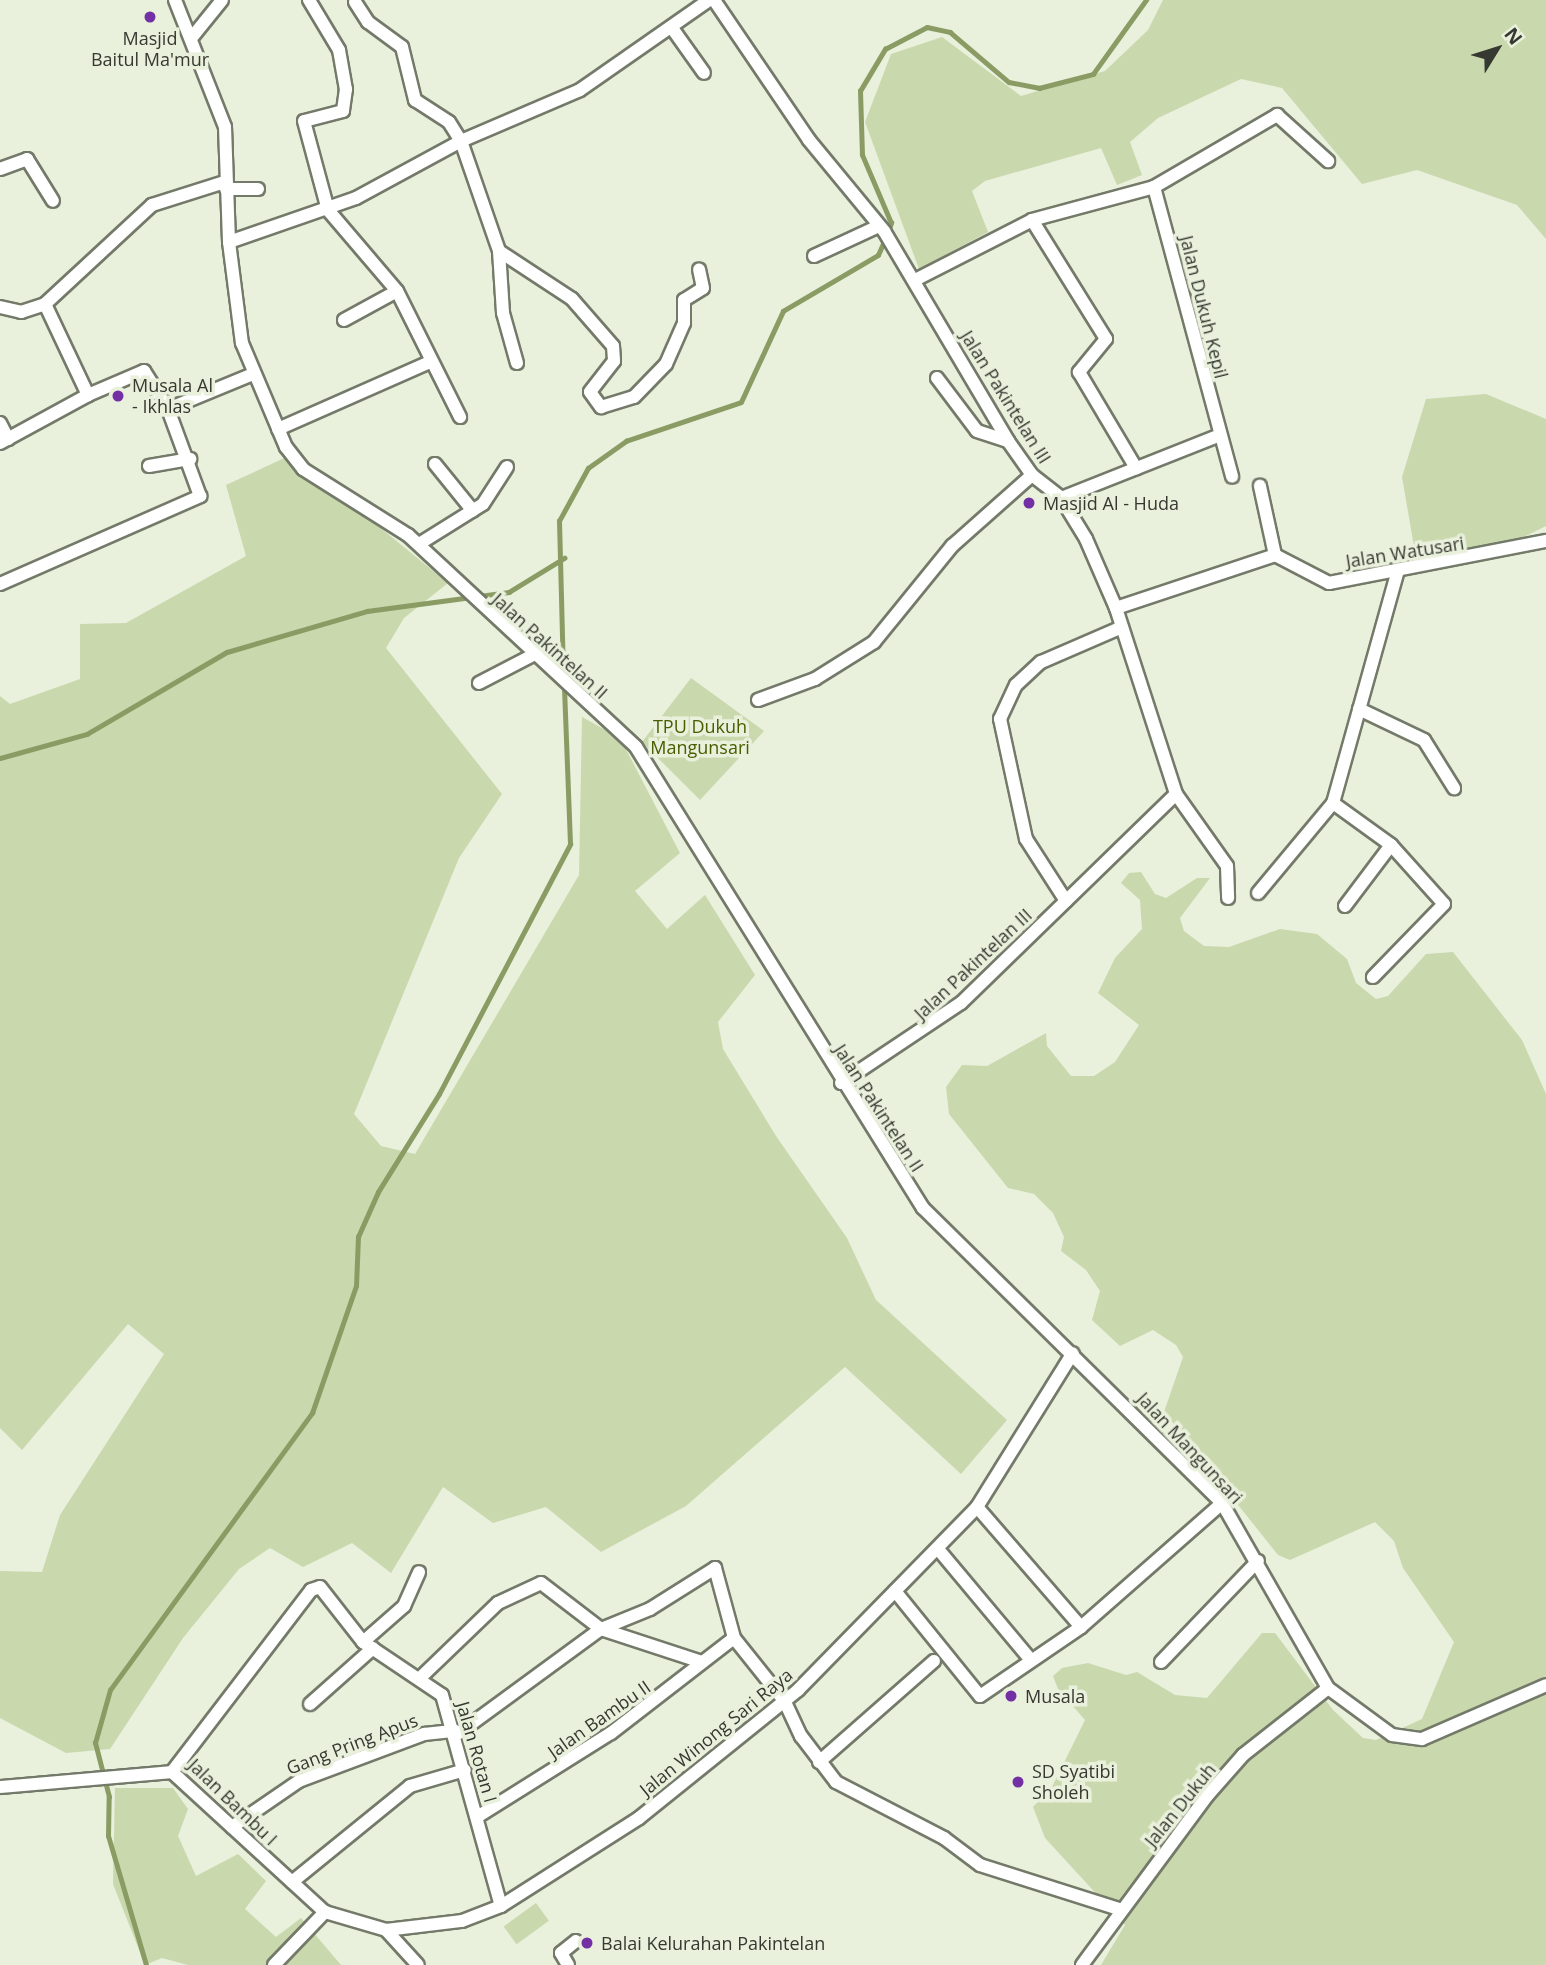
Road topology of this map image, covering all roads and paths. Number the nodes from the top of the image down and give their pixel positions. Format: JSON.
{"nodes":[{"id":1,"x":175,"y":0,"type":"edge"},
{"id":2,"x":222,"y":0,"type":"edge"},
{"id":3,"x":309,"y":0,"type":"edge"},
{"id":4,"x":712,"y":0,"type":"edge"},
{"id":5,"x":355,"y":2,"type":"dead end"},
{"id":6,"x":672,"y":28,"type":"junction"},
{"id":7,"x":193,"y":36,"type":"junction"},
{"id":8,"x":704,"y":73,"type":"dead end"},
{"id":9,"x":461,"y":141,"type":"junction"},
{"id":10,"x":1328,"y":161,"type":"dead end"},
{"id":11,"x":0,"y":169,"type":"edge"},
{"id":12,"x":226,"y":186,"type":"junction"},
{"id":13,"x":1154,"y":187,"type":"junction"},
{"id":14,"x":258,"y":189,"type":"dead end"},
{"id":15,"x":53,"y":201,"type":"dead end"},
{"id":16,"x":328,"y":210,"type":"junction"},
{"id":17,"x":1032,"y":220,"type":"junction"},
{"id":18,"x":882,"y":229,"type":"junction"},
{"id":19,"x":229,"y":242,"type":"junction"},
{"id":20,"x":499,"y":251,"type":"junction"},
{"id":21,"x":814,"y":256,"type":"dead end"},
{"id":22,"x":699,"y":269,"type":"dead end"},
{"id":23,"x":915,"y":280,"type":"junction"},
{"id":24,"x":397,"y":291,"type":"junction"},
{"id":25,"x":45,"y":304,"type":"junction"},
{"id":26,"x":0,"y":307,"type":"edge"},
{"id":27,"x":344,"y":320,"type":"dead end"},
{"id":28,"x":430,"y":362,"type":"junction"},
{"id":29,"x":517,"y":363,"type":"dead end"},
{"id":30,"x":253,"y":374,"type":"junction"},
{"id":31,"x":937,"y":378,"type":"dead end"},
{"id":32,"x":88,"y":395,"type":"junction"},
{"id":33,"x":168,"y":409,"type":"junction"},
{"id":34,"x":460,"y":417,"type":"dead end"},
{"id":35,"x":0,"y":423,"type":"edge"},
{"id":36,"x":278,"y":429,"type":"junction"},
{"id":37,"x":1220,"y":435,"type":"junction"},
{"id":38,"x":4,"y":441,"type":"edge"},
{"id":39,"x":1008,"y":441,"type":"junction"},
{"id":40,"x":190,"y":459,"type":"junction"},
{"id":41,"x":435,"y":464,"type":"dead end"},
{"id":42,"x":149,"y":466,"type":"dead end"},
{"id":43,"x":507,"y":467,"type":"dead end"},
{"id":44,"x":1136,"y":468,"type":"junction"},
{"id":45,"x":1032,"y":475,"type":"junction"},
{"id":46,"x":1232,"y":477,"type":"dead end"},
{"id":47,"x":1260,"y":486,"type":"dead end"},
{"id":48,"x":1061,"y":498,"type":"junction"},
{"id":49,"x":473,"y":511,"type":"junction"},
{"id":50,"x":1546,"y":541,"type":"edge"},
{"id":51,"x":419,"y":544,"type":"junction"},
{"id":52,"x":1275,"y":555,"type":"junction"},
{"id":53,"x":1398,"y":570,"type":"junction"},
{"id":54,"x":0,"y":584,"type":"edge"},
{"id":55,"x":1116,"y":608,"type":"junction"},
{"id":56,"x":1122,"y":627,"type":"junction"},
{"id":57,"x":535,"y":653,"type":"junction"},
{"id":58,"x":479,"y":683,"type":"dead end"},
{"id":59,"x":758,"y":700,"type":"dead end"},
{"id":60,"x":1359,"y":709,"type":"junction"},
{"id":61,"x":1454,"y":788,"type":"dead end"},
{"id":62,"x":1176,"y":794,"type":"junction"},
{"id":63,"x":1333,"y":803,"type":"junction"},
{"id":64,"x":1391,"y":845,"type":"junction"},
{"id":65,"x":1258,"y":893,"type":"dead end"},
{"id":66,"x":1228,"y":898,"type":"dead end"},
{"id":67,"x":1066,"y":901,"type":"junction"},
{"id":68,"x":1345,"y":905,"type":"dead end"},
{"id":69,"x":1373,"y":977,"type":"dead end"},
{"id":70,"x":841,"y":1083,"type":"junction"},
{"id":71,"x":1073,"y":1353,"type":"junction"},
{"id":72,"x":1222,"y":1503,"type":"junction"},
{"id":73,"x":977,"y":1507,"type":"junction"},
{"id":74,"x":938,"y":1549,"type":"junction"},
{"id":75,"x":1258,"y":1561,"type":"junction"},
{"id":76,"x":419,"y":1573,"type":"dead end"},
{"id":77,"x":311,"y":1590,"type":"joint"},
{"id":78,"x":895,"y":1591,"type":"junction"},
{"id":79,"x":1081,"y":1627,"type":"junction"},
{"id":80,"x":601,"y":1629,"type":"junction"},
{"id":81,"x":734,"y":1639,"type":"junction"},
{"id":82,"x":368,"y":1645,"type":"junction"},
{"id":83,"x":1030,"y":1659,"type":"junction"},
{"id":84,"x":934,"y":1661,"type":"dead end"},
{"id":85,"x":1161,"y":1661,"type":"dead end"},
{"id":86,"x":702,"y":1662,"type":"junction"},
{"id":87,"x":420,"y":1678,"type":"junction"},
{"id":88,"x":1546,"y":1685,"type":"edge"},
{"id":89,"x":1328,"y":1688,"type":"junction"},
{"id":90,"x":785,"y":1702,"type":"junction"},
{"id":91,"x":310,"y":1704,"type":"dead end"},
{"id":92,"x":456,"y":1733,"type":"junction"},
{"id":93,"x":819,"y":1762,"type":"junction"},
{"id":94,"x":465,"y":1770,"type":"junction"},
{"id":95,"x":172,"y":1772,"type":"junction"},
{"id":96,"x":0,"y":1787,"type":"edge"},
{"id":97,"x":477,"y":1817,"type":"junction"},
{"id":98,"x":232,"y":1828,"type":"junction"},
{"id":99,"x":292,"y":1882,"type":"junction"},
{"id":100,"x":501,"y":1906,"type":"junction"},
{"id":101,"x":1122,"y":1910,"type":"junction"},
{"id":102,"x":325,"y":1912,"type":"junction"},
{"id":103,"x":386,"y":1930,"type":"junction"},
{"id":104,"x":576,"y":1941,"type":"dead end"},
{"id":105,"x":274,"y":1965,"type":"edge"},
{"id":106,"x":418,"y":1965,"type":"edge"},
{"id":107,"x":568,"y":1965,"type":"edge"},
{"id":108,"x":1082,"y":1965,"type":"edge"}],
"edges":[{"from":1,"to":7,"type":"street","name":"Jalan Pakintelan II"},
{"from":2,"to":7,"type":"street"},
{"from":3,"to":16,"type":"street"},
{"from":4,"to":6,"type":"street"},
{"from":4,"to":18,"type":"street"},
{"from":5,"to":9,"type":"street"},
{"from":6,"to":8,"type":"street"},
{"from":6,"to":9,"type":"street"},
{"from":7,"to":12,"type":"street","name":"Jalan Pakintelan II"},
{"from":9,"to":16,"type":"street"},
{"from":9,"to":20,"type":"street"},
{"from":10,"to":13,"type":"street"},
{"from":11,"to":15,"type":"street"},
{"from":12,"to":14,"type":"street"},
{"from":12,"to":19,"type":"street","name":"Jalan Pakintelan II"},
{"from":12,"to":25,"type":"street"},
{"from":13,"to":17,"type":"street"},
{"from":13,"to":37,"type":"street","name":"Jalan Dukuh Kepil"},
{"from":16,"to":19,"type":"street"},
{"from":16,"to":24,"type":"street"},
{"from":17,"to":23,"type":"street"},
{"from":17,"to":44,"type":"street"},
{"from":18,"to":21,"type":"street"},
{"from":18,"to":23,"type":"street","name":"Jalan Pakintelan III"},
{"from":19,"to":30,"type":"street","name":"Jalan Pakintelan II"},
{"from":20,"to":22,"type":"street"},
{"from":20,"to":29,"type":"street"},
{"from":23,"to":39,"type":"street","name":"Jalan Pakintelan III"},
{"from":24,"to":27,"type":"street"},
{"from":24,"to":28,"type":"street"},
{"from":25,"to":26,"type":"street"},
{"from":25,"to":32,"type":"street"},
{"from":28,"to":34,"type":"street"},
{"from":28,"to":36,"type":"street"},
{"from":30,"to":33,"type":"street"},
{"from":30,"to":36,"type":"street","name":"Jalan Pakintelan II"},
{"from":31,"to":39,"type":"street"},
{"from":32,"to":33,"type":"street"},
{"from":32,"to":38,"type":"street"},
{"from":33,"to":40,"type":"street"},
{"from":35,"to":38,"type":"street"},
{"from":36,"to":51,"type":"street","name":"Jalan Pakintelan II"},
{"from":37,"to":44,"type":"street"},
{"from":37,"to":46,"type":"street","name":"Jalan Dukuh Kepil"},
{"from":39,"to":45,"type":"street","name":"Jalan Pakintelan III"},
{"from":40,"to":42,"type":"street"},
{"from":40,"to":54,"type":"street"},
{"from":41,"to":49,"type":"street"},
{"from":43,"to":49,"type":"street"},
{"from":44,"to":48,"type":"street"},
{"from":45,"to":48,"type":"street","name":"Jalan Pakintelan III"},
{"from":45,"to":59,"type":"street"},
{"from":47,"to":52,"type":"street"},
{"from":48,"to":55,"type":"street","name":"Jalan Pakintelan III"},
{"from":49,"to":51,"type":"street"},
{"from":50,"to":53,"type":"street","name":"Jalan Watusari"},
{"from":51,"to":57,"type":"street","name":"Jalan Pakintelan II"},
{"from":52,"to":53,"type":"street","name":"Jalan Watusari"},
{"from":52,"to":55,"type":"street"},
{"from":53,"to":60,"type":"street"},
{"from":55,"to":56,"type":"street","name":"Jalan Pakintelan III"},
{"from":56,"to":62,"type":"street","name":"Jalan Pakintelan III"},
{"from":56,"to":67,"type":"street"},
{"from":57,"to":58,"type":"street"},
{"from":57,"to":70,"type":"street","name":"Jalan Pakintelan II"},
{"from":60,"to":61,"type":"street"},
{"from":60,"to":63,"type":"street"},
{"from":62,"to":66,"type":"street","name":"Jalan Pakintelan III"},
{"from":62,"to":67,"type":"street","name":"Jalan Pakintelan III"},
{"from":63,"to":64,"type":"street"},
{"from":63,"to":65,"type":"street"},
{"from":64,"to":68,"type":"street"},
{"from":64,"to":69,"type":"street"},
{"from":67,"to":70,"type":"street","name":"Jalan Pakintelan III"},
{"from":70,"to":71,"type":"street","name":"Jalan Pakintelan II"},
{"from":71,"to":72,"type":"street","name":"Jalan Mangunsari"},
{"from":71,"to":73,"type":"street","name":"Jalan Winong Sari Raya"},
{"from":72,"to":75,"type":"street","name":"Jalan Mangunsari"},
{"from":72,"to":79,"type":"street"},
{"from":73,"to":74,"type":"street","name":"Jalan Winong Sari Raya"},
{"from":73,"to":79,"type":"street"},
{"from":74,"to":78,"type":"street","name":"Jalan Winong Sari Raya"},
{"from":74,"to":83,"type":"street"},
{"from":75,"to":85,"type":"street"},
{"from":75,"to":89,"type":"street","name":"Jalan Mangunsari"},
{"from":76,"to":82,"type":"street"},
{"from":77,"to":82,"type":"street","name":"Jalan Rotan I"},
{"from":77,"to":95,"type":"street","name":"Jalan Bambu I"},
{"from":78,"to":83,"type":"street"},
{"from":78,"to":90,"type":"street","name":"Jalan Winong Sari Raya"},
{"from":79,"to":83,"type":"street"},
{"from":80,"to":81,"type":"street"},
{"from":80,"to":86,"type":"street"},
{"from":80,"to":87,"type":"street"},
{"from":80,"to":92,"type":"street"},
{"from":81,"to":86,"type":"street","name":"Jalan Bambu II"},
{"from":81,"to":90,"type":"street"},
{"from":82,"to":87,"type":"street","name":"Jalan Rotan I"},
{"from":82,"to":91,"type":"street"},
{"from":84,"to":93,"type":"street"},
{"from":86,"to":97,"type":"street","name":"Jalan Bambu II"},
{"from":87,"to":92,"type":"street","name":"Jalan Rotan I"},
{"from":88,"to":89,"type":"street"},
{"from":89,"to":101,"type":"street","name":"Jalan Dukuh"},
{"from":90,"to":93,"type":"street"},
{"from":90,"to":100,"type":"street","name":"Jalan Winong Sari Raya"},
{"from":92,"to":94,"type":"street","name":"Jalan Rotan I"},
{"from":92,"to":98,"type":"street","name":"Gang Pring Apus"},
{"from":93,"to":101,"type":"street"},
{"from":94,"to":97,"type":"street","name":"Jalan Rotan I"},
{"from":94,"to":99,"type":"street"},
{"from":95,"to":96,"type":"street"},
{"from":95,"to":98,"type":"street","name":"Jalan Bambu I"},
{"from":97,"to":100,"type":"street","name":"Jalan Rotan I"},
{"from":98,"to":99,"type":"street","name":"Jalan Bambu I"},
{"from":99,"to":102,"type":"street","name":"Jalan Bambu I"},
{"from":100,"to":103,"type":"street","name":"Jalan Winong Sari Raya"},
{"from":101,"to":108,"type":"street","name":"Jalan Dukuh"},
{"from":102,"to":103,"type":"street","name":"Jalan Bambu I"},
{"from":102,"to":105,"type":"street"},
{"from":103,"to":106,"type":"street"},
{"from":104,"to":107,"type":"street"}]}
